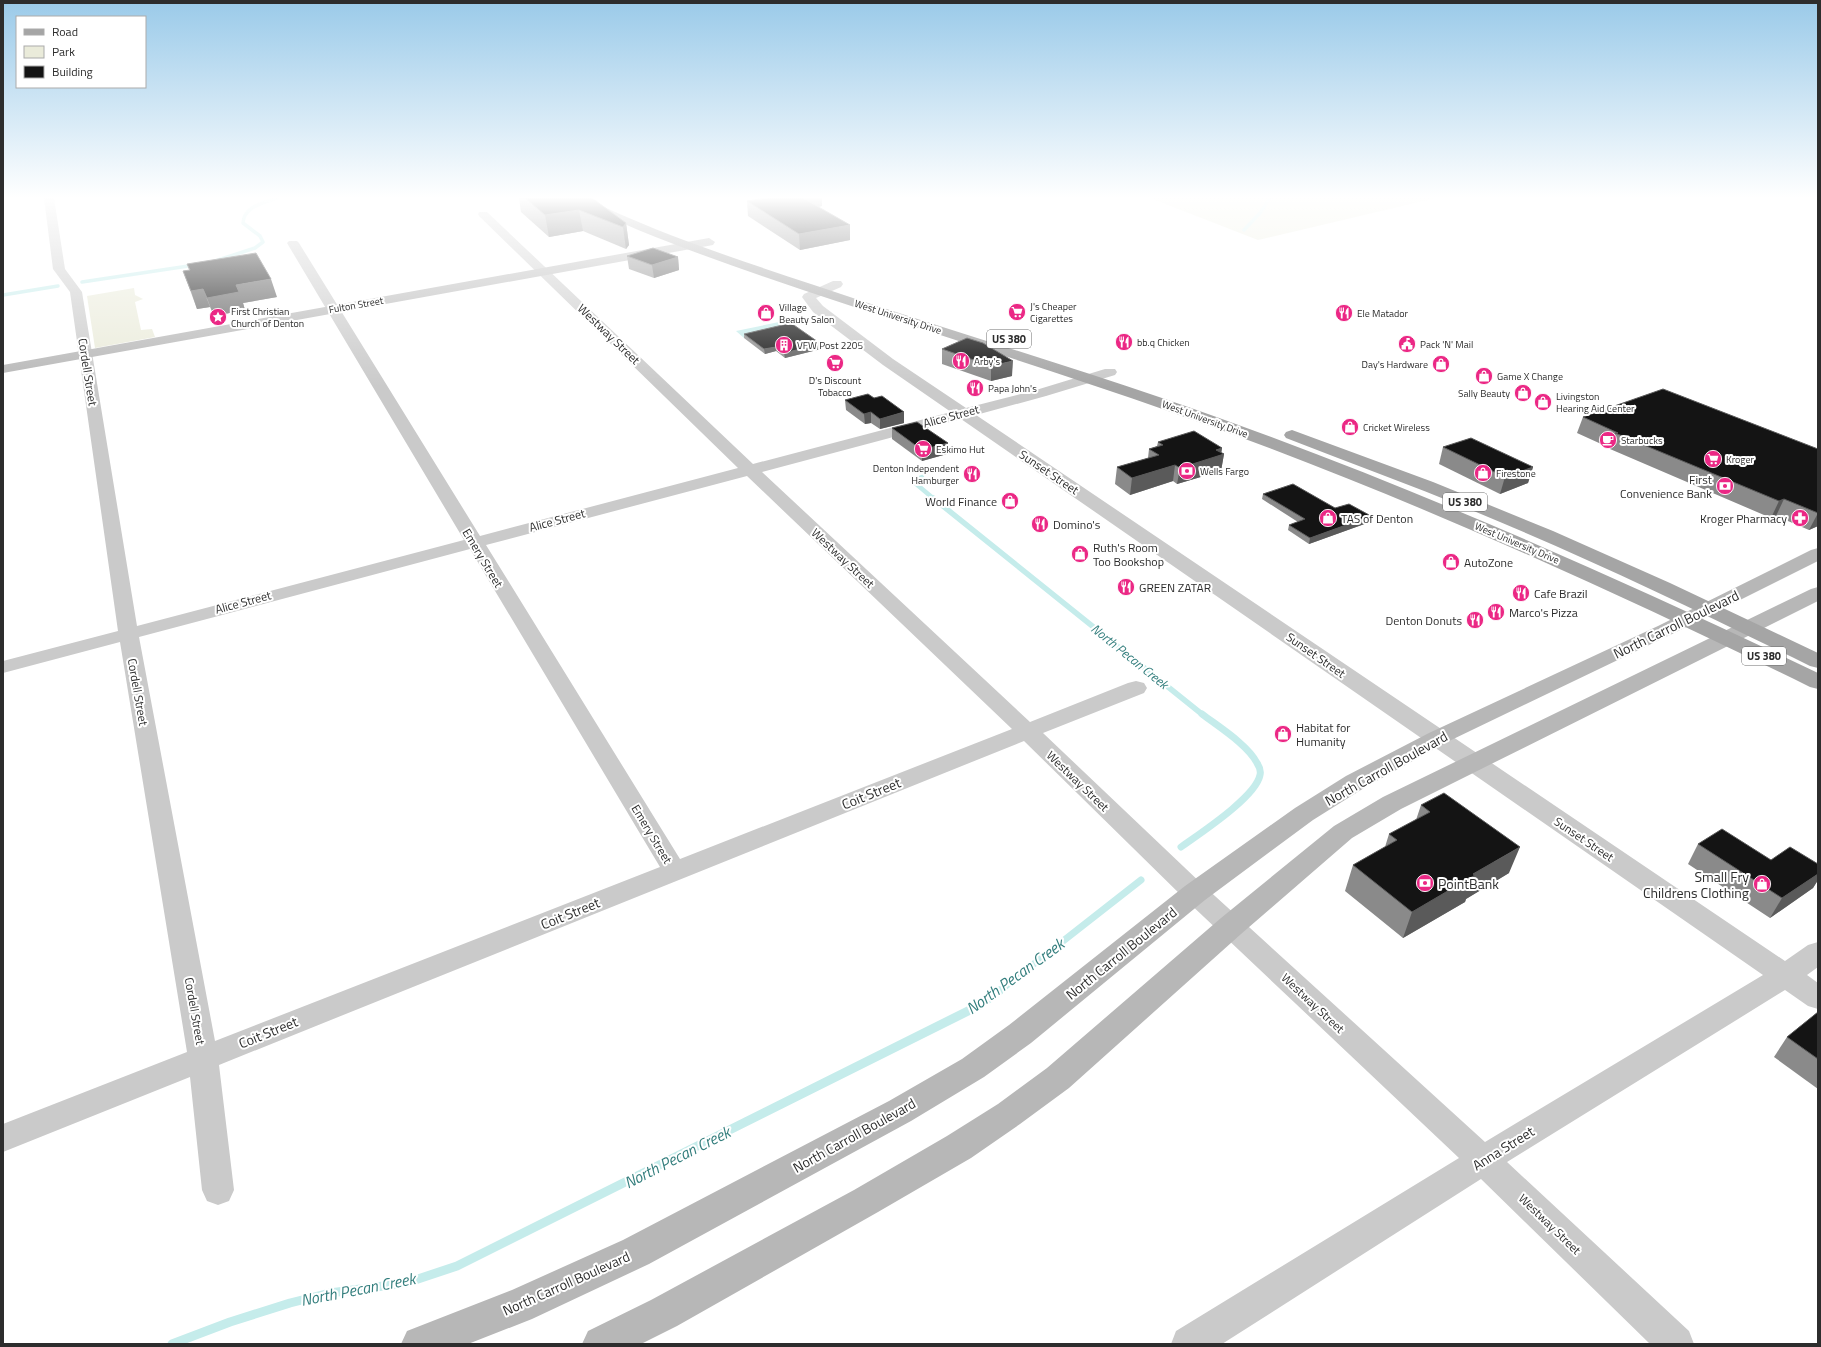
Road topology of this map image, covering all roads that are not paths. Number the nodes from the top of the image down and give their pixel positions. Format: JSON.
{"nodes":[{"id":1,"x":58,"y":261,"type":"edge"},
{"id":2,"x":304,"y":261,"type":"edge"},
{"id":3,"x":532,"y":261,"type":"edge"},
{"id":4,"x":607,"y":261,"type":"edge"},
{"id":5,"x":723,"y":261,"type":"edge"},
{"id":6,"x":766,"y":261,"type":"edge"},
{"id":7,"x":544,"y":272,"type":"junction"},
{"id":8,"x":837,"y":284,"type":"junction"},
{"id":9,"x":816,"y":296,"type":"junction"},
{"id":10,"x":873,"y":296,"type":"dead end"},
{"id":11,"x":909,"y":307,"type":"dead end"},
{"id":12,"x":333,"y":310,"type":"junction"},
{"id":13,"x":938,"y":316,"type":"dead end"},
{"id":14,"x":952,"y":321,"type":"dead end"},
{"id":15,"x":85,"y":354,"type":"junction"},
{"id":16,"x":3,"y":369,"type":"edge"},
{"id":17,"x":1110,"y":372,"type":"junction"},
{"id":18,"x":1088,"y":379,"type":"junction"},
{"id":19,"x":964,"y":413,"type":"junction"},
{"id":20,"x":749,"y":469,"type":"junction"},
{"id":21,"x":474,"y":542,"type":"junction"},
{"id":22,"x":1818,"y":554,"type":"edge"},
{"id":23,"x":1818,"y":593,"type":"edge"},
{"id":24,"x":1709,"y":609,"type":"junction"},
{"id":25,"x":1688,"y":619,"type":"junction"},
{"id":26,"x":1748,"y":627,"type":"junction"},
{"id":27,"x":128,"y":633,"type":"junction"},
{"id":28,"x":1727,"y":638,"type":"junction"},
{"id":29,"x":1818,"y":662,"type":"edge"},
{"id":30,"x":3,"y":666,"type":"edge"},
{"id":31,"x":1818,"y":682,"type":"edge"},
{"id":32,"x":1136,"y":688,"type":"dead end"},
{"id":33,"x":1027,"y":731,"type":"junction"},
{"id":34,"x":1437,"y":738,"type":"junction"},
{"id":35,"x":1473,"y":762,"type":"junction"},
{"id":36,"x":675,"y":871,"type":"junction"},
{"id":37,"x":1195,"y":893,"type":"junction"},
{"id":38,"x":1231,"y":926,"type":"junction"},
{"id":39,"x":1818,"y":953,"type":"edge"},
{"id":40,"x":1785,"y":976,"type":"junction"},
{"id":41,"x":1818,"y":998,"type":"edge"},
{"id":42,"x":203,"y":1058,"type":"junction"},
{"id":43,"x":3,"y":1138,"type":"edge"},
{"id":44,"x":1483,"y":1160,"type":"junction"},
{"id":45,"x":218,"y":1190,"type":"dead end"},
{"id":46,"x":420,"y":1344,"type":"edge"},
{"id":47,"x":601,"y":1344,"type":"edge"},
{"id":48,"x":1189,"y":1344,"type":"edge"},
{"id":49,"x":1676,"y":1344,"type":"edge"}],
"edges":[{"from":1,"to":15,"type":"street","name":"Cordell Street"},
{"from":2,"to":12,"type":"street","name":"Emery Street"},
{"from":3,"to":7,"type":"street","name":"Westway Street"},
{"from":4,"to":7,"type":"main road","name":"Fulton Street"},
{"from":5,"to":9,"type":"main road","name":"West University Drive","number":"US 380"},
{"from":6,"to":8,"type":"main road","name":"West University Drive"},
{"from":7,"to":12,"type":"main road","name":"Fulton Street"},
{"from":7,"to":20,"type":"street","name":"Westway Street"},
{"from":8,"to":9,"type":"street","name":"Sunset Street"},
{"from":8,"to":10,"type":"main road","name":"West University Drive"},
{"from":9,"to":9,"type":"street","name":"Sunset Street"},
{"from":9,"to":18,"type":"main road","name":"West University Drive","number":"US 380"},
{"from":9,"to":19,"type":"street","name":"Sunset Street"},
{"from":11,"to":13,"type":"main road","name":"West University Drive"},
{"from":12,"to":15,"type":"main road","name":"Fulton Street"},
{"from":12,"to":21,"type":"street","name":"Emery Street"},
{"from":14,"to":17,"type":"main road","name":"West University Drive","number":"US 380"},
{"from":15,"to":16,"type":"main road","name":"Fulton Street"},
{"from":15,"to":27,"type":"street","name":"Cordell Street"},
{"from":17,"to":18,"type":"street","name":"Alice Street"},
{"from":17,"to":24,"type":"main road","name":"West University Drive","number":"US 380"},
{"from":18,"to":19,"type":"street","name":"Alice Street"},
{"from":18,"to":25,"type":"main road","name":"West University Drive","number":"US 380"},
{"from":19,"to":20,"type":"street","name":"Alice Street"},
{"from":19,"to":34,"type":"street","name":"Sunset Street"},
{"from":20,"to":21,"type":"street","name":"Alice Street"},
{"from":20,"to":33,"type":"street","name":"Westway Street"},
{"from":21,"to":27,"type":"street","name":"Alice Street"},
{"from":21,"to":36,"type":"street","name":"Emery Street"},
{"from":22,"to":24,"type":"main road","name":"North Carroll Boulevard"},
{"from":23,"to":26,"type":"main road"},
{"from":24,"to":25,"type":"main road","name":"North Carroll Boulevard"},
{"from":24,"to":26,"type":"main road","name":"West University Drive","number":"US 380"},
{"from":25,"to":28,"type":"main road","name":"West University Drive","number":"US 380"},
{"from":25,"to":34,"type":"main road","name":"North Carroll Boulevard"},
{"from":26,"to":28,"type":"main road"},
{"from":26,"to":29,"type":"main road","name":"West University Drive","number":"US 380"},
{"from":27,"to":30,"type":"street","name":"Alice Street"},
{"from":27,"to":42,"type":"street","name":"Cordell Street"},
{"from":28,"to":31,"type":"main road","name":"West University Drive","number":"US 380"},
{"from":28,"to":35,"type":"main road"},
{"from":32,"to":33,"type":"street","name":"Coit Street"},
{"from":33,"to":36,"type":"street","name":"Coit Street"},
{"from":33,"to":37,"type":"street","name":"Westway Street"},
{"from":34,"to":35,"type":"street","name":"Sunset Street"},
{"from":34,"to":37,"type":"main road","name":"North Carroll Boulevard"},
{"from":35,"to":38,"type":"main road"},
{"from":35,"to":40,"type":"street","name":"Sunset Street"},
{"from":36,"to":42,"type":"street","name":"Coit Street"},
{"from":37,"to":38,"type":"street","name":"Westway Street"},
{"from":37,"to":46,"type":"main road","name":"North Carroll Boulevard"},
{"from":38,"to":44,"type":"street","name":"Westway Street"},
{"from":38,"to":47,"type":"main road"},
{"from":39,"to":40,"type":"street","name":"Anna Street"},
{"from":40,"to":41,"type":"street","name":"Sunset Street"},
{"from":40,"to":44,"type":"street","name":"Anna Street"},
{"from":42,"to":43,"type":"street","name":"Coit Street"},
{"from":42,"to":45,"type":"street","name":"Cordell Street"},
{"from":44,"to":48,"type":"street","name":"Anna Street"},
{"from":44,"to":49,"type":"street","name":"Westway Street"}]}
